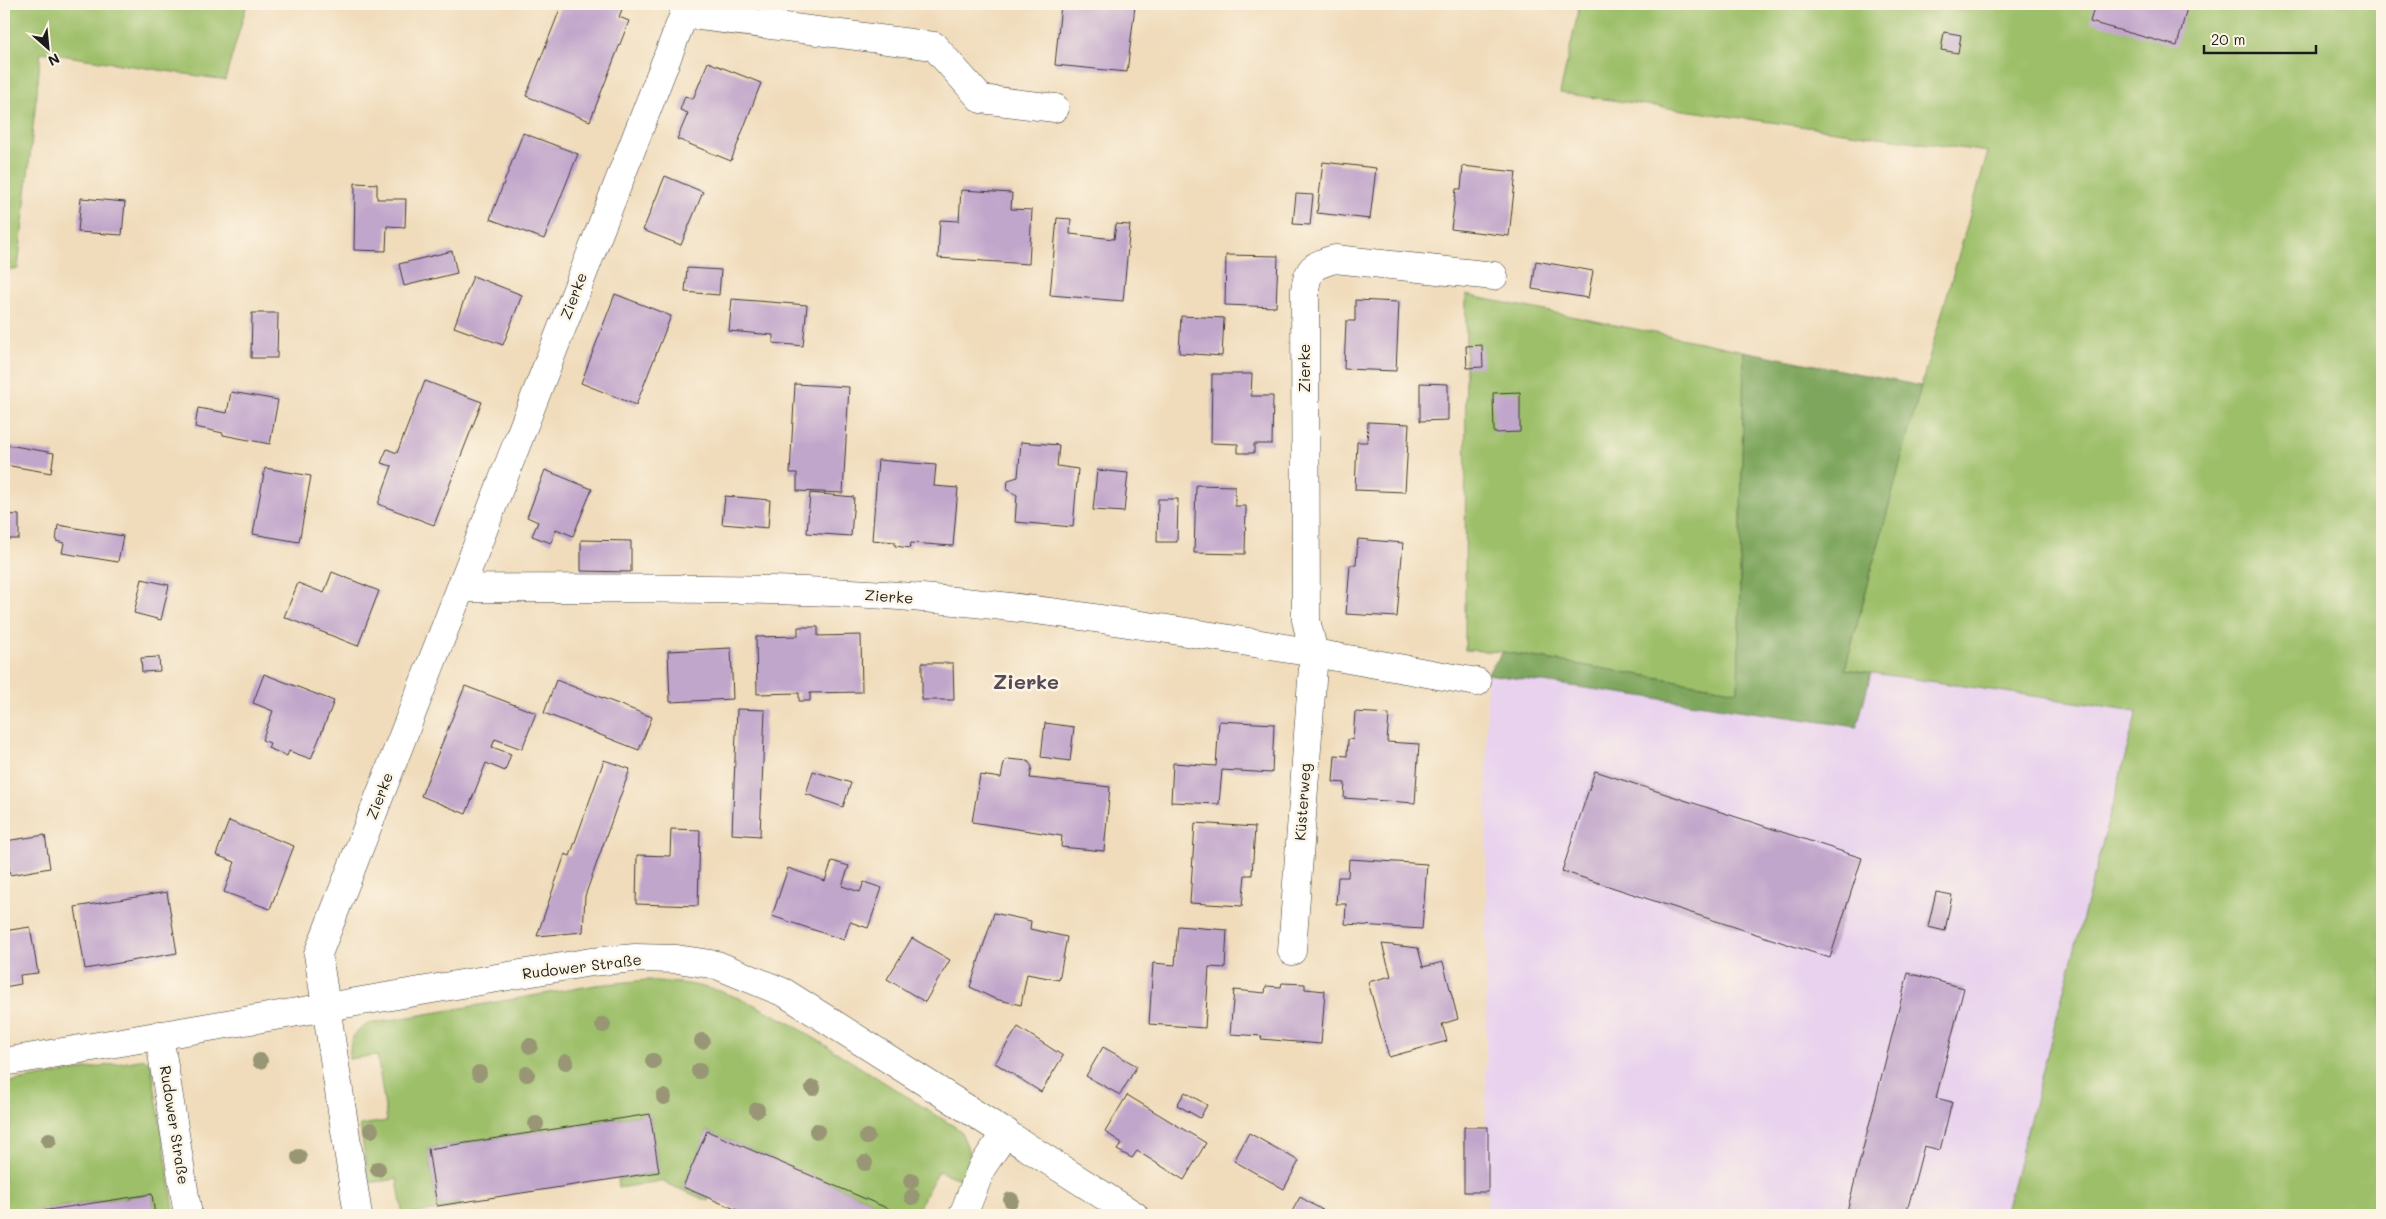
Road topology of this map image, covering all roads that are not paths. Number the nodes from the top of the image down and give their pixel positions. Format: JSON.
{"nodes":[{"id":1,"x":686,"y":9,"type":"edge"},
{"id":2,"x":1055,"y":108,"type":"dead end"},
{"id":3,"x":1494,"y":276,"type":"dead end"},
{"id":4,"x":460,"y":588,"type":"junction"},
{"id":5,"x":1314,"y":653,"type":"junction"},
{"id":6,"x":1477,"y":682,"type":"dead end"},
{"id":7,"x":1292,"y":951,"type":"dead end"},
{"id":8,"x":324,"y":1007,"type":"junction"},
{"id":9,"x":160,"y":1035,"type":"junction"},
{"id":10,"x":4,"y":1062,"type":"edge"},
{"id":11,"x":1006,"y":1132,"type":"junction"},
{"id":12,"x":188,"y":1215,"type":"edge"},
{"id":13,"x":358,"y":1215,"type":"edge"},
{"id":14,"x":963,"y":1215,"type":"edge"},
{"id":15,"x":1134,"y":1215,"type":"edge"}],
"edges":[{"from":1,"to":2,"type":"street"},
{"from":1,"to":4,"type":"street","name":"Zierke"},
{"from":3,"to":5,"type":"street","name":"Zierke"},
{"from":4,"to":5,"type":"street","name":"Zierke"},
{"from":4,"to":8,"type":"street","name":"Zierke"},
{"from":5,"to":6,"type":"street","name":"Zierke"},
{"from":5,"to":7,"type":"street","name":"Küsterweg"},
{"from":8,"to":9,"type":"street","name":"Rudower Straße"},
{"from":8,"to":11,"type":"street","name":"Rudower Straße"},
{"from":8,"to":13,"type":"street"},
{"from":9,"to":10,"type":"street","name":"Rudower Straße"},
{"from":9,"to":12,"type":"street","name":"Rudower Straße"},
{"from":11,"to":14,"type":"street"},
{"from":11,"to":15,"type":"street","name":"Rudower Straße"}]}
